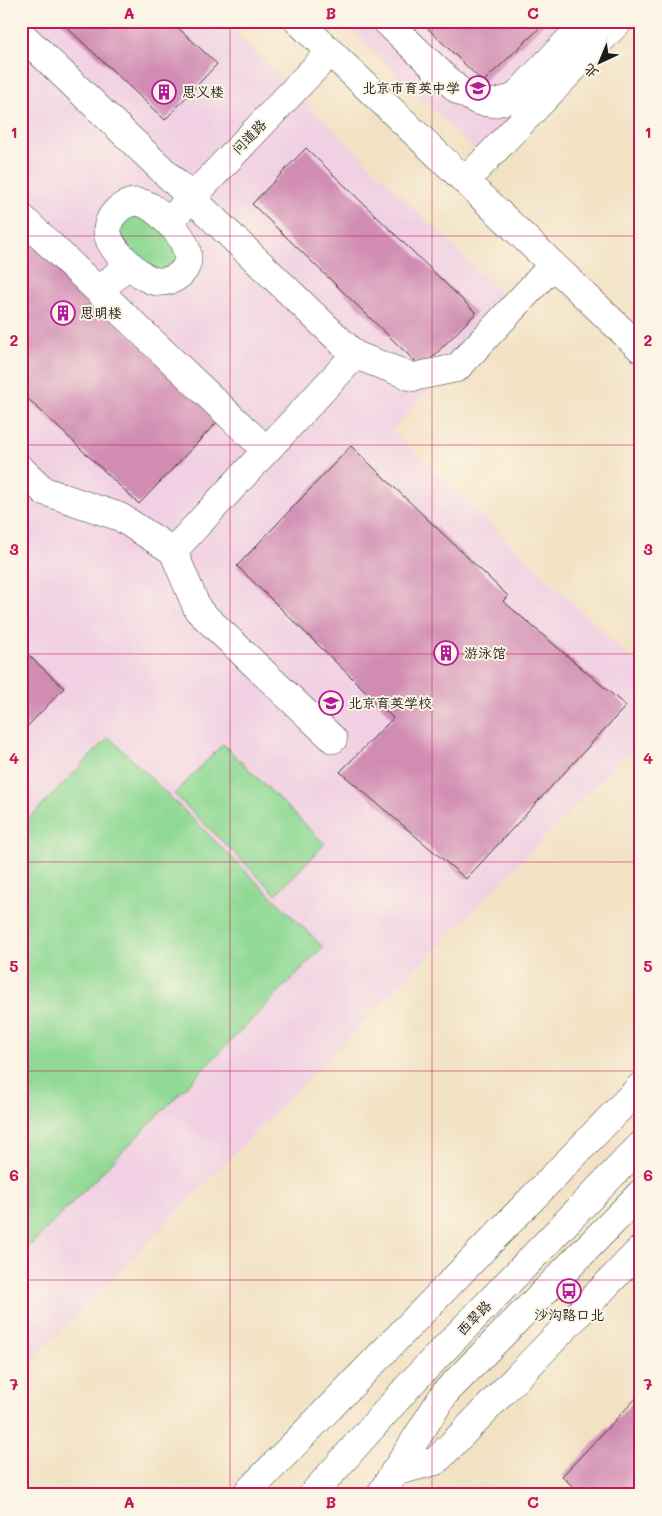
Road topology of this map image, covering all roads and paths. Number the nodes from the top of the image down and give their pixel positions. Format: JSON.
{"nodes":[{"id":1,"x":298,"y":21,"type":"edge"},
{"id":2,"x":386,"y":21,"type":"edge"},
{"id":3,"x":588,"y":21,"type":"edge"},
{"id":4,"x":619,"y":21,"type":"edge"},
{"id":5,"x":21,"y":34,"type":"edge"},
{"id":6,"x":330,"y":52,"type":"junction"},
{"id":7,"x":465,"y":181,"type":"junction"},
{"id":8,"x":192,"y":197,"type":"junction"},
{"id":9,"x":21,"y":217,"type":"edge"},
{"id":10,"x":168,"y":222,"type":"junction"},
{"id":11,"x":128,"y":263,"type":"junction"},
{"id":12,"x":553,"y":265,"type":"junction"},
{"id":13,"x":100,"y":292,"type":"junction"},
{"id":14,"x":641,"y":349,"type":"edge"},
{"id":15,"x":355,"y":355,"type":"junction"},
{"id":16,"x":266,"y":450,"type":"junction"},
{"id":17,"x":21,"y":470,"type":"edge"},
{"id":18,"x":173,"y":551,"type":"junction"},
{"id":19,"x":333,"y":739,"type":"dead end"},
{"id":20,"x":641,"y":1086,"type":"edge"},
{"id":21,"x":641,"y":1145,"type":"edge"},
{"id":22,"x":641,"y":1193,"type":"edge"},
{"id":23,"x":641,"y":1249,"type":"edge"},
{"id":24,"x":394,"y":1472,"type":"junction"},
{"id":25,"x":246,"y":1495,"type":"edge"},
{"id":26,"x":312,"y":1495,"type":"edge"},
{"id":27,"x":380,"y":1495,"type":"edge"}],
"edges":[{"from":1,"to":6,"type":"street"},
{"from":2,"to":3,"type":"street"},
{"from":4,"to":7,"type":"street"},
{"from":5,"to":8,"type":"street"},
{"from":6,"to":7,"type":"street"},
{"from":6,"to":8,"type":"street","name":"问道路"},
{"from":7,"to":12,"type":"street"},
{"from":8,"to":10,"type":"street","name":"问道路"},
{"from":8,"to":15,"type":"street"},
{"from":9,"to":13,"type":"street"},
{"from":10,"to":11,"type":"street"},
{"from":10,"to":11,"type":"street"},
{"from":11,"to":13,"type":"street"},
{"from":12,"to":14,"type":"street"},
{"from":12,"to":15,"type":"street"},
{"from":13,"to":16,"type":"street"},
{"from":15,"to":16,"type":"street"},
{"from":16,"to":18,"type":"street"},
{"from":17,"to":18,"type":"street"},
{"from":18,"to":19,"type":"street"},
{"from":20,"to":25,"type":"street"},
{"from":21,"to":26,"type":"street","name":"西翠路"},
{"from":22,"to":24,"type":"street"},
{"from":23,"to":24,"type":"street"},
{"from":24,"to":27,"type":"street"}]}
